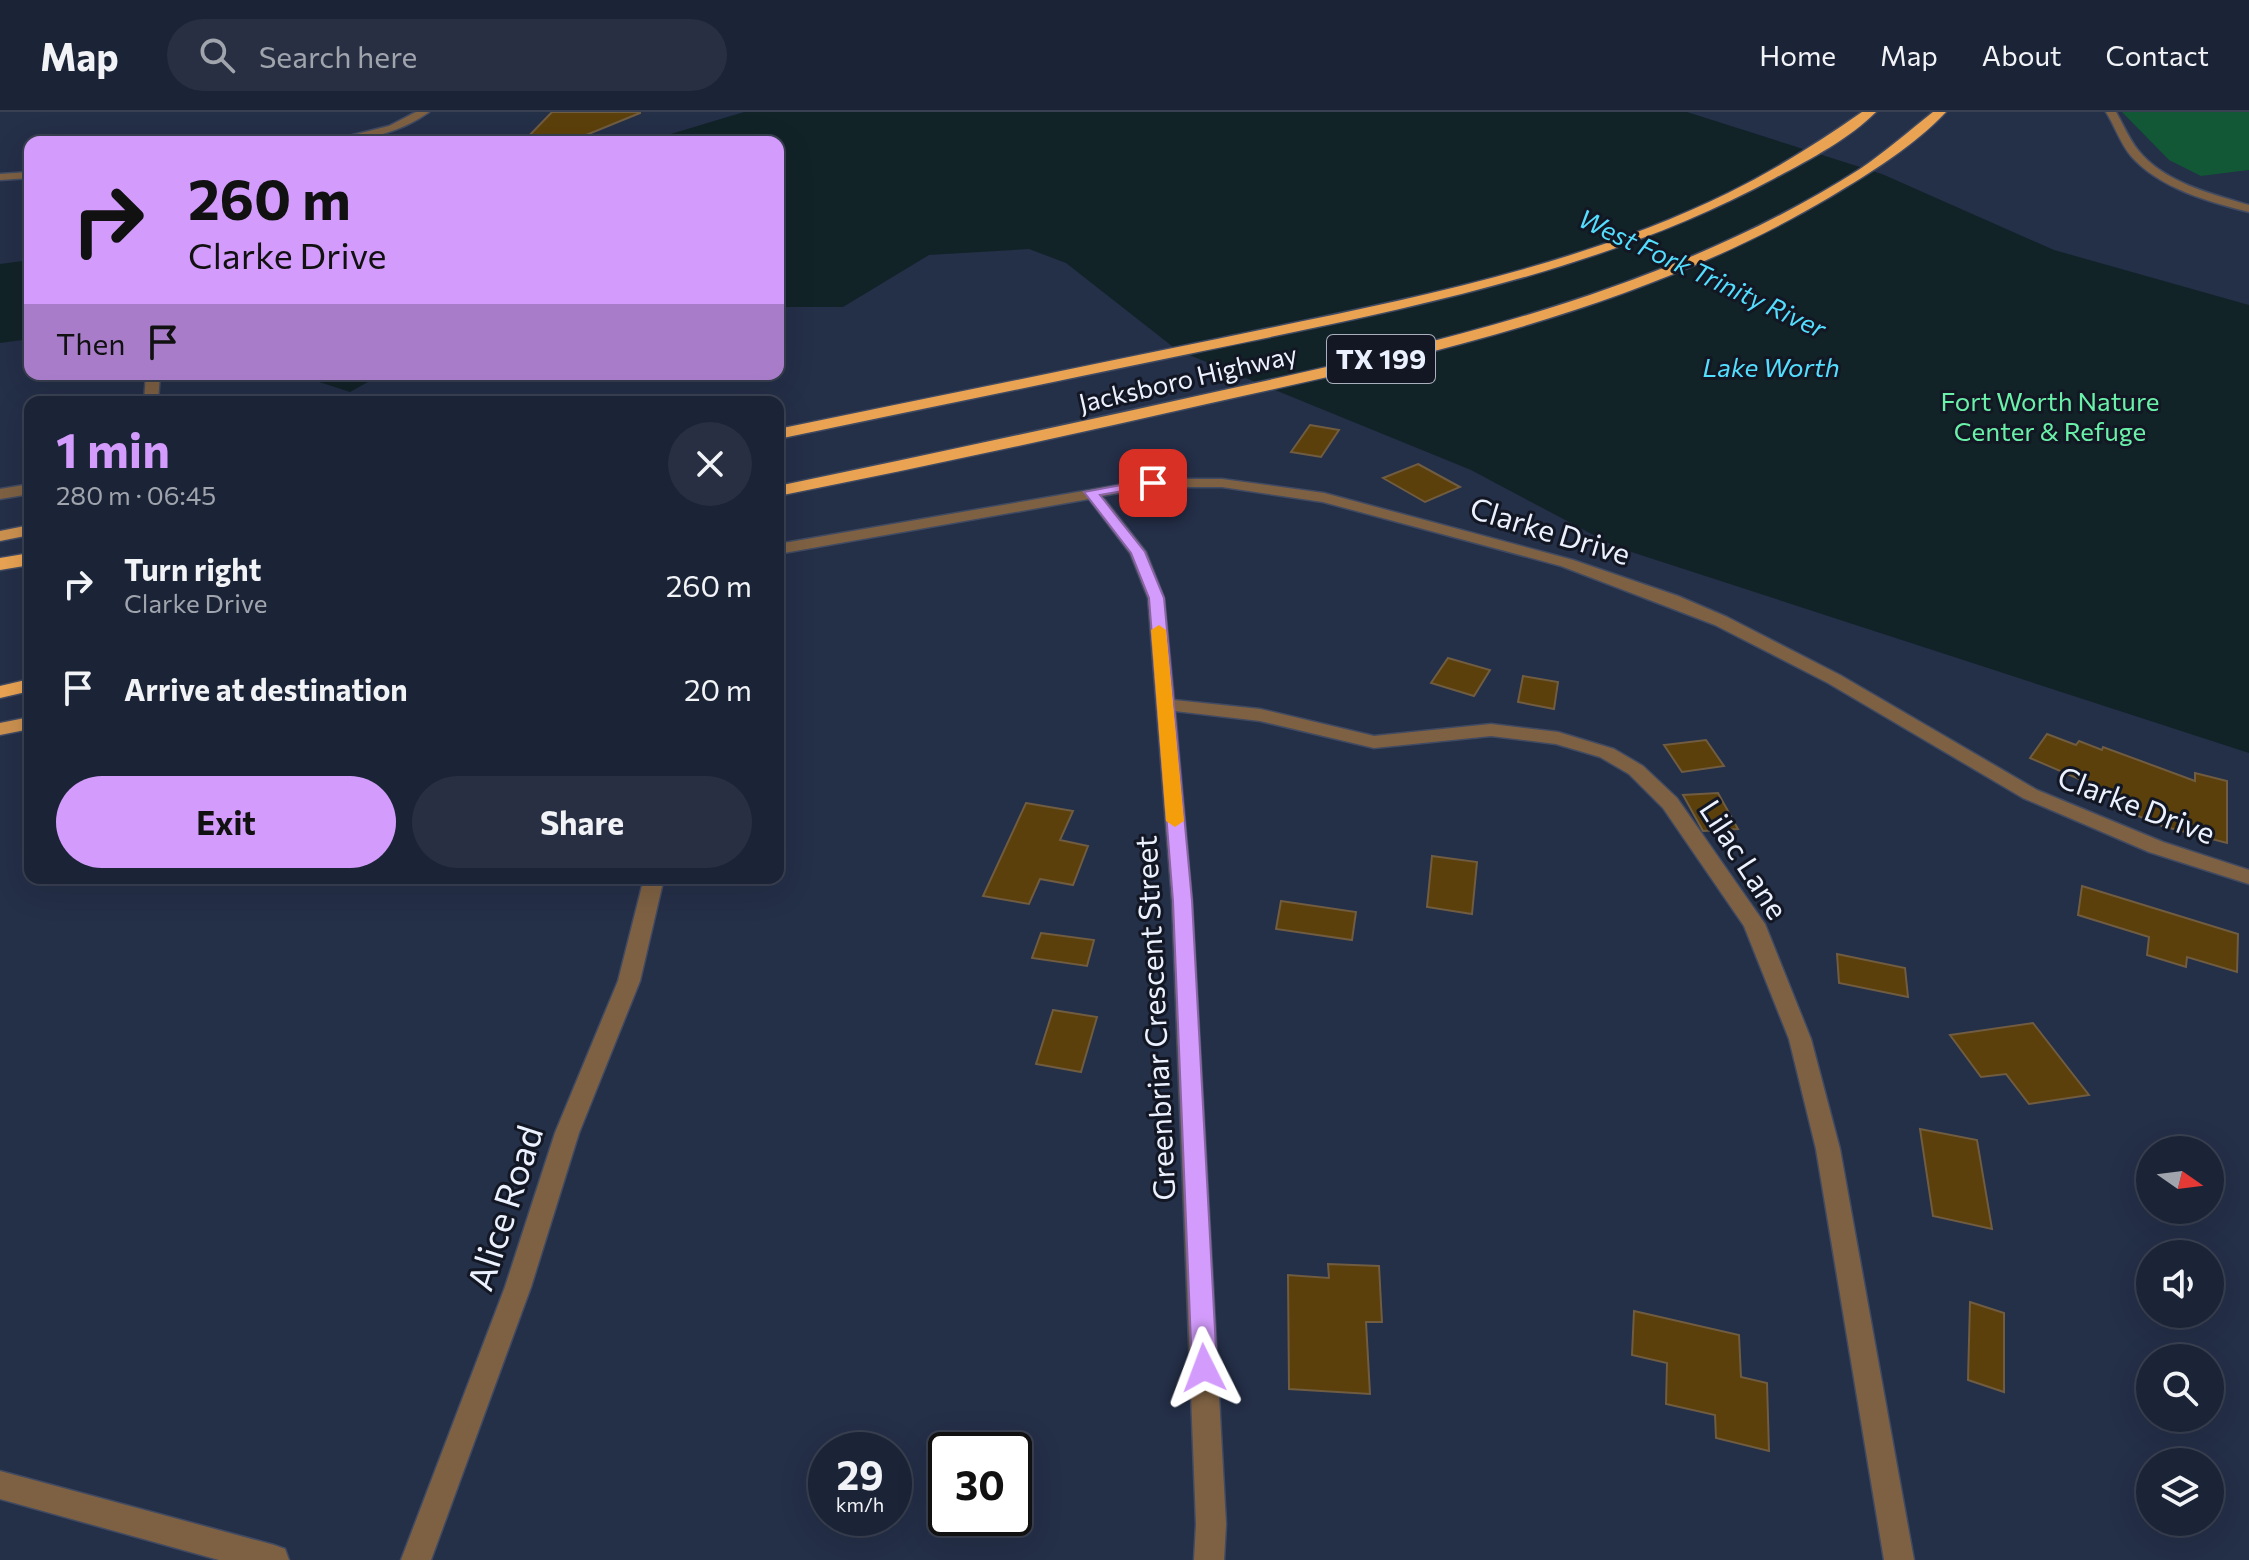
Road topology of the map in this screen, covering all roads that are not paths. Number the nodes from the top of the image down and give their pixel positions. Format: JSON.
{"nodes":[{"id":1,"x":424,"y":112,"type":"edge"},
{"id":2,"x":1870,"y":112,"type":"edge"},
{"id":3,"x":1940,"y":112,"type":"edge"},
{"id":4,"x":2111,"y":112,"type":"edge"},
{"id":5,"x":357,"y":136,"type":"edge"},
{"id":6,"x":24,"y":175,"type":"edge"},
{"id":7,"x":0,"y":177,"type":"edge"},
{"id":8,"x":2249,"y":209,"type":"edge"},
{"id":9,"x":784,"y":433,"type":"edge"},
{"id":10,"x":24,"y":490,"type":"edge"},
{"id":11,"x":784,"y":490,"type":"edge"},
{"id":12,"x":1091,"y":492,"type":"junction"},
{"id":13,"x":0,"y":494,"type":"edge"},
{"id":14,"x":24,"y":531,"type":"edge"},
{"id":15,"x":0,"y":536,"type":"edge"},
{"id":16,"x":784,"y":538,"type":"edge"},
{"id":17,"x":832,"y":538,"type":"junction"},
{"id":18,"x":784,"y":548,"type":"edge"},
{"id":19,"x":24,"y":560,"type":"edge"},
{"id":20,"x":0,"y":564,"type":"edge"},
{"id":21,"x":24,"y":686,"type":"edge"},
{"id":22,"x":0,"y":692,"type":"edge"},
{"id":23,"x":1164,"y":704,"type":"junction"},
{"id":24,"x":24,"y":724,"type":"edge"},
{"id":25,"x":0,"y":729,"type":"edge"},
{"id":26,"x":2249,"y":877,"type":"edge"},
{"id":27,"x":653,"y":884,"type":"edge"},
{"id":28,"x":0,"y":1485,"type":"edge"},
{"id":29,"x":274,"y":1560,"type":"edge"},
{"id":30,"x":416,"y":1560,"type":"edge"},
{"id":31,"x":1209,"y":1560,"type":"edge"},
{"id":32,"x":1899,"y":1560,"type":"edge"}],
"edges":[{"from":1,"to":5,"type":"street"},
{"from":2,"to":9,"type":"highway","name":"Jacksboro Highway","number":"TX 199"},
{"from":3,"to":11,"type":"highway","name":"Jacksboro Highway","number":"TX 199"},
{"from":4,"to":8,"type":"street"},
{"from":6,"to":7,"type":"street"},
{"from":10,"to":13,"type":"street"},
{"from":12,"to":17,"type":"street","name":"Clarke Drive"},
{"from":12,"to":23,"type":"street","name":"Greenbriar Crescent Street"},
{"from":12,"to":26,"type":"street","name":"Clarke Drive"},
{"from":14,"to":15,"type":"main road"},
{"from":16,"to":17,"type":"street"},
{"from":17,"to":18,"type":"street","name":"Clarke Drive"},
{"from":19,"to":20,"type":"highway"},
{"from":21,"to":22,"type":"highway"},
{"from":23,"to":31,"type":"street","name":"Greenbriar Crescent Street"},
{"from":23,"to":32,"type":"street","name":"Lilac Lane"},
{"from":24,"to":25,"type":"main road"},
{"from":27,"to":30,"type":"street","name":"Alice Road"},
{"from":28,"to":29,"type":"street"}]}
